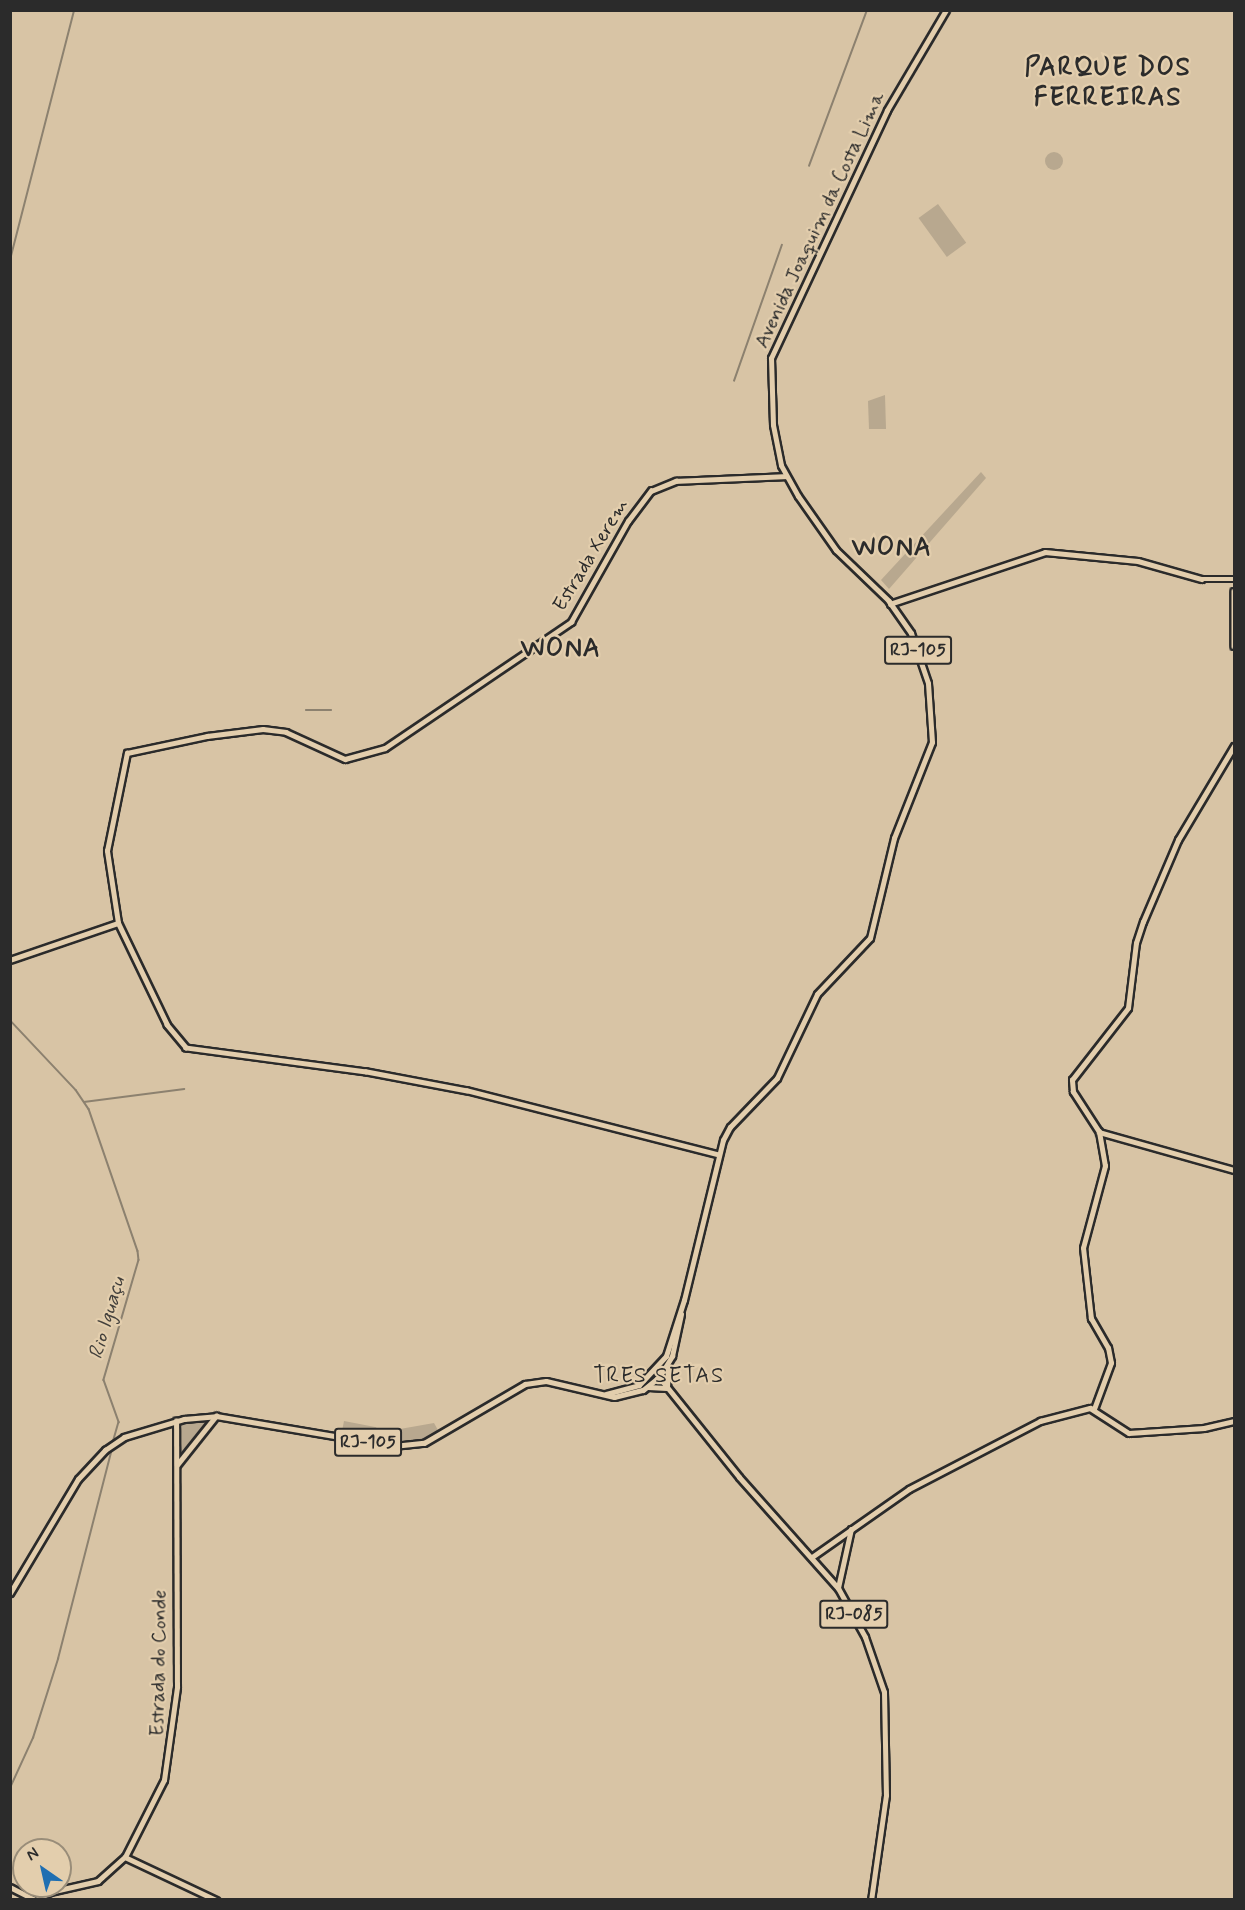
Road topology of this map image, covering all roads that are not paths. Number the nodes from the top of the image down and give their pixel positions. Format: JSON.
{"nodes":[{"id":1,"x":945,"y":10,"type":"edge"},
{"id":2,"x":786,"y":476,"type":"junction"},
{"id":3,"x":1234,"y":579,"type":"edge"},
{"id":4,"x":1234,"y":591,"type":"edge"},
{"id":5,"x":890,"y":604,"type":"junction"},
{"id":6,"x":1234,"y":646,"type":"edge"},
{"id":7,"x":1234,"y":746,"type":"edge"},
{"id":8,"x":116,"y":915,"type":"junction"},
{"id":9,"x":118,"y":923,"type":"junction"},
{"id":10,"x":108,"y":926,"type":"junction"},
{"id":11,"x":10,"y":960,"type":"edge"},
{"id":12,"x":1100,"y":1132,"type":"junction"},
{"id":13,"x":719,"y":1155,"type":"junction"},
{"id":14,"x":1234,"y":1170,"type":"edge"},
{"id":15,"x":681,"y":1312,"type":"junction"},
{"id":16,"x":660,"y":1365,"type":"junction"},
{"id":17,"x":668,"y":1365,"type":"junction"},
{"id":18,"x":659,"y":1377,"type":"junction"},
{"id":19,"x":647,"y":1380,"type":"junction"},
{"id":20,"x":646,"y":1388,"type":"junction"},
{"id":21,"x":667,"y":1388,"type":"junction"},
{"id":22,"x":606,"y":1394,"type":"junction"},
{"id":23,"x":1094,"y":1409,"type":"junction"},
{"id":24,"x":216,"y":1416,"type":"junction"},
{"id":25,"x":176,"y":1421,"type":"junction"},
{"id":26,"x":1234,"y":1421,"type":"edge"},
{"id":27,"x":177,"y":1465,"type":"junction"},
{"id":28,"x":851,"y":1529,"type":"junction"},
{"id":29,"x":812,"y":1557,"type":"junction"},
{"id":30,"x":838,"y":1588,"type":"junction"},
{"id":31,"x":10,"y":1593,"type":"edge"},
{"id":32,"x":125,"y":1857,"type":"junction"},
{"id":33,"x":10,"y":1887,"type":"edge"},
{"id":34,"x":36,"y":1899,"type":"edge"},
{"id":35,"x":216,"y":1899,"type":"edge"},
{"id":36,"x":871,"y":1899,"type":"edge"}],
"edges":[{"from":1,"to":2,"type":"main road","name":"Avenida Joaquim da Costa Lima","number":"RJ-105"},
{"from":2,"to":5,"type":"main road","name":"Avenida Joaquim da Costa Lima","number":"RJ-105"},
{"from":2,"to":8,"type":"street","name":"Estrada Xerem"},
{"from":3,"to":5,"type":"street"},
{"from":4,"to":6,"type":"street"},
{"from":5,"to":13,"type":"main road","name":"Avenida Joaquim da Costa Lima","number":"RJ-105"},
{"from":7,"to":12,"type":"street"},
{"from":8,"to":9,"type":"street"},
{"from":8,"to":10,"type":"street"},
{"from":9,"to":10,"type":"street"},
{"from":9,"to":13,"type":"street"},
{"from":10,"to":11,"type":"street"},
{"from":12,"to":14,"type":"street"},
{"from":12,"to":23,"type":"street"},
{"from":13,"to":15,"type":"main road","name":"Avenida Joaquim da Costa Lima","number":"RJ-105"},
{"from":15,"to":16,"type":"main road","name":"Avenida Joaquim da Costa Lima","number":"RJ-105"},
{"from":15,"to":17,"type":"main road","name":"Avenida Joaquim da Costa Lima","number":"RJ-105"},
{"from":16,"to":18,"type":"main road"},
{"from":16,"to":19,"type":"main road","name":"Avenida Joaquim da Costa Lima","number":"RJ-105"},
{"from":17,"to":18,"type":"main road","name":"Avenida Joaquim da Costa Lima","number":"RJ-105"},
{"from":17,"to":21,"type":"main road"},
{"from":18,"to":19,"type":"main road"},
{"from":18,"to":20,"type":"main road","name":"Avenida Joaquim da Costa Lima","number":"RJ-105"},
{"from":18,"to":21,"type":"main road","number":"RJ-085"},
{"from":19,"to":22,"type":"main road"},
{"from":20,"to":21,"type":"main road"},
{"from":20,"to":22,"type":"main road","name":"Avenida Joaquim da Costa Lima","number":"RJ-105"},
{"from":21,"to":29,"type":"main road","number":"RJ-085"},
{"from":22,"to":24,"type":"main road","name":"Avenida Joaquim da Costa Lima","number":"RJ-105"},
{"from":23,"to":26,"type":"street"},
{"from":23,"to":28,"type":"street"},
{"from":24,"to":25,"type":"main road","name":"Avenida Joaquim da Costa Lima","number":"RJ-105"},
{"from":24,"to":27,"type":"street"},
{"from":25,"to":27,"type":"street","name":"Estrada do Conde"},
{"from":25,"to":31,"type":"main road","name":"Avenida Joaquim da Costa Lima","number":"RJ-105"},
{"from":27,"to":32,"type":"street","name":"Estrada do Conde"},
{"from":28,"to":29,"type":"street"},
{"from":28,"to":30,"type":"street"},
{"from":29,"to":30,"type":"main road","number":"RJ-085"},
{"from":30,"to":36,"type":"main road","number":"RJ-085"},
{"from":32,"to":34,"type":"street","name":"Estrada do Conde"},
{"from":32,"to":35,"type":"street"},
{"from":33,"to":34,"type":"street"}]}
